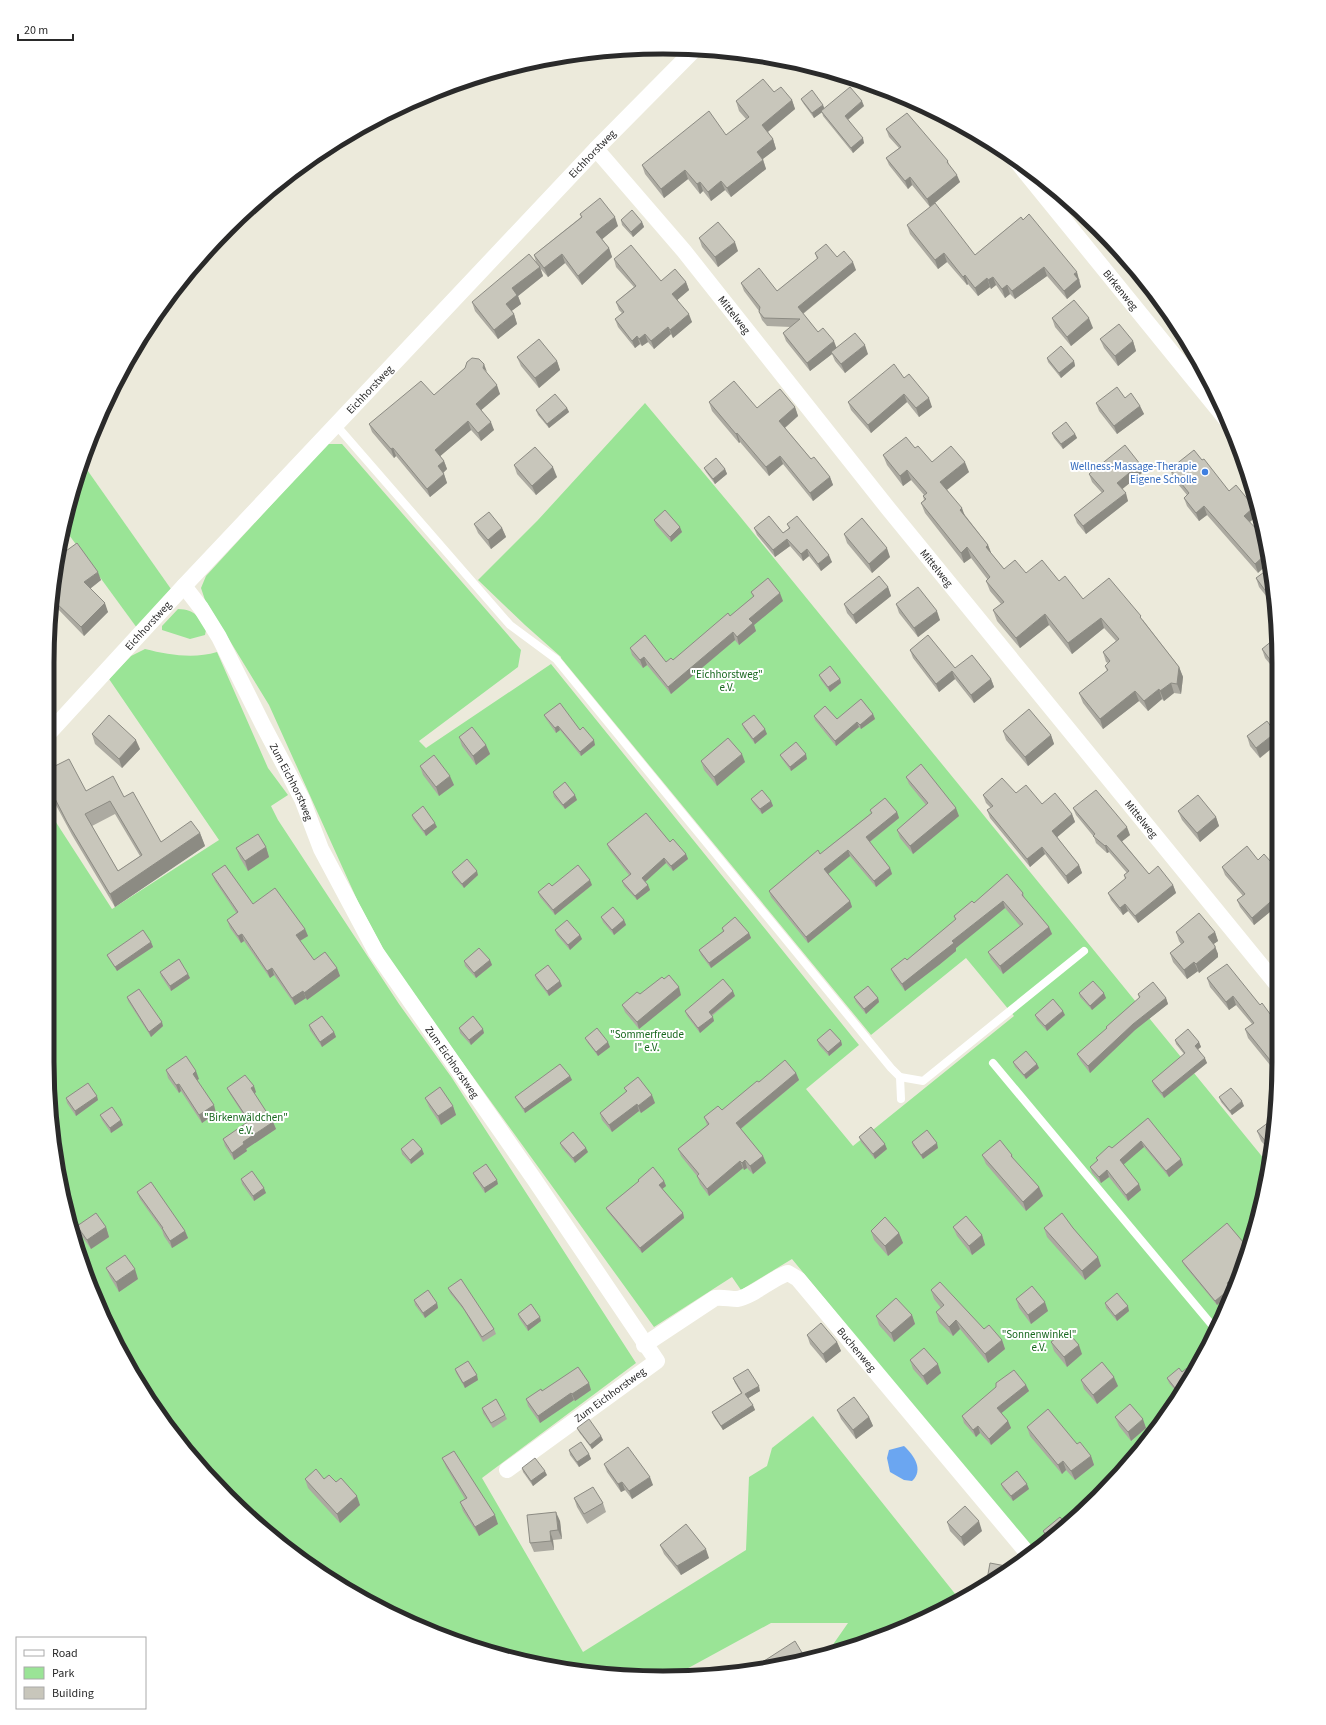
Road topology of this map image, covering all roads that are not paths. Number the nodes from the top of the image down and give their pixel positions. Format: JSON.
{"nodes":[{"id":1,"x":689,"y":55,"type":"edge"},
{"id":2,"x":596,"y":148,"type":"junction"},
{"id":3,"x":1029,"y":176,"type":"edge"},
{"id":4,"x":1214,"y":404,"type":"edge"},
{"id":5,"x":336,"y":425,"type":"junction"},
{"id":6,"x":184,"y":586,"type":"junction"},
{"id":7,"x":54,"y":728,"type":"edge"},
{"id":8,"x":1084,"y":951,"type":"dead end"},
{"id":9,"x":1272,"y":979,"type":"edge"},
{"id":10,"x":993,"y":1064,"type":"dead end"},
{"id":11,"x":900,"y":1077,"type":"junction"},
{"id":12,"x":901,"y":1099,"type":"dead end"},
{"id":13,"x":1212,"y":1325,"type":"edge"},
{"id":14,"x":644,"y":1345,"type":"junction"},
{"id":15,"x":507,"y":1470,"type":"dead end"},
{"id":16,"x":1025,"y":1551,"type":"edge"}],
"edges":[{"from":1,"to":2,"type":"street","name":"Eichhorstweg"},
{"from":2,"to":5,"type":"street","name":"Eichhorstweg"},
{"from":2,"to":9,"type":"street","name":"Mittelweg"},
{"from":3,"to":4,"type":"street","name":"Birkenweg"},
{"from":5,"to":6,"type":"street","name":"Eichhorstweg"},
{"from":5,"to":11,"type":"lane"},
{"from":6,"to":7,"type":"street","name":"Eichhorstweg"},
{"from":6,"to":14,"type":"street","name":"Zum Eichhorstweg"},
{"from":8,"to":11,"type":"lane"},
{"from":10,"to":13,"type":"lane"},
{"from":11,"to":12,"type":"lane"},
{"from":14,"to":15,"type":"street","name":"Zum Eichhorstweg"},
{"from":14,"to":16,"type":"street","name":"Buchenweg"}]}
